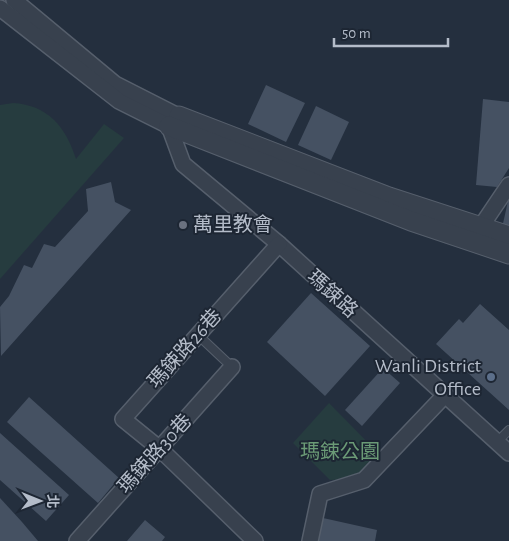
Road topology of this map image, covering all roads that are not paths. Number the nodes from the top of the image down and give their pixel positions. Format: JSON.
{"nodes":[{"id":1,"x":9,"y":10,"type":"edge"},
{"id":2,"x":172,"y":120,"type":"junction"},
{"id":3,"x":509,"y":185,"type":"edge"},
{"id":4,"x":479,"y":236,"type":"junction"},
{"id":5,"x":509,"y":236,"type":"edge"},
{"id":6,"x":279,"y":244,"type":"junction"},
{"id":7,"x":509,"y":254,"type":"edge"},
{"id":8,"x":198,"y":335,"type":"junction"},
{"id":9,"x":232,"y":367,"type":"joint"},
{"id":10,"x":445,"y":395,"type":"junction"},
{"id":11,"x":509,"y":430,"type":"edge"},
{"id":12,"x":497,"y":442,"type":"junction"},
{"id":13,"x":160,"y":449,"type":"junction"},
{"id":14,"x":509,"y":452,"type":"edge"},
{"id":15,"x":77,"y":541,"type":"edge"},
{"id":16,"x":255,"y":541,"type":"edge"},
{"id":17,"x":310,"y":541,"type":"edge"}],
"edges":[{"from":1,"to":2,"type":"street"},
{"from":2,"to":4,"type":"street"},
{"from":2,"to":6,"type":"street","name":"瑪鋉路"},
{"from":3,"to":4,"type":"street"},
{"from":4,"to":5,"type":"street"},
{"from":4,"to":7,"type":"street"},
{"from":6,"to":8,"type":"street","name":"瑪鋉路26巷"},
{"from":6,"to":10,"type":"street","name":"瑪鋉路"},
{"from":8,"to":9,"type":"lane"},
{"from":8,"to":13,"type":"street","name":"瑪鋉路26巷"},
{"from":9,"to":13,"type":"street","name":"瑪鋉路30巷"},
{"from":10,"to":12,"type":"street","name":"瑪鋉路"},
{"from":10,"to":17,"type":"street"},
{"from":11,"to":12,"type":"lane"},
{"from":12,"to":14,"type":"street","name":"瑪鋉路"},
{"from":13,"to":15,"type":"street","name":"瑪鋉路30巷"},
{"from":13,"to":16,"type":"street"}]}
